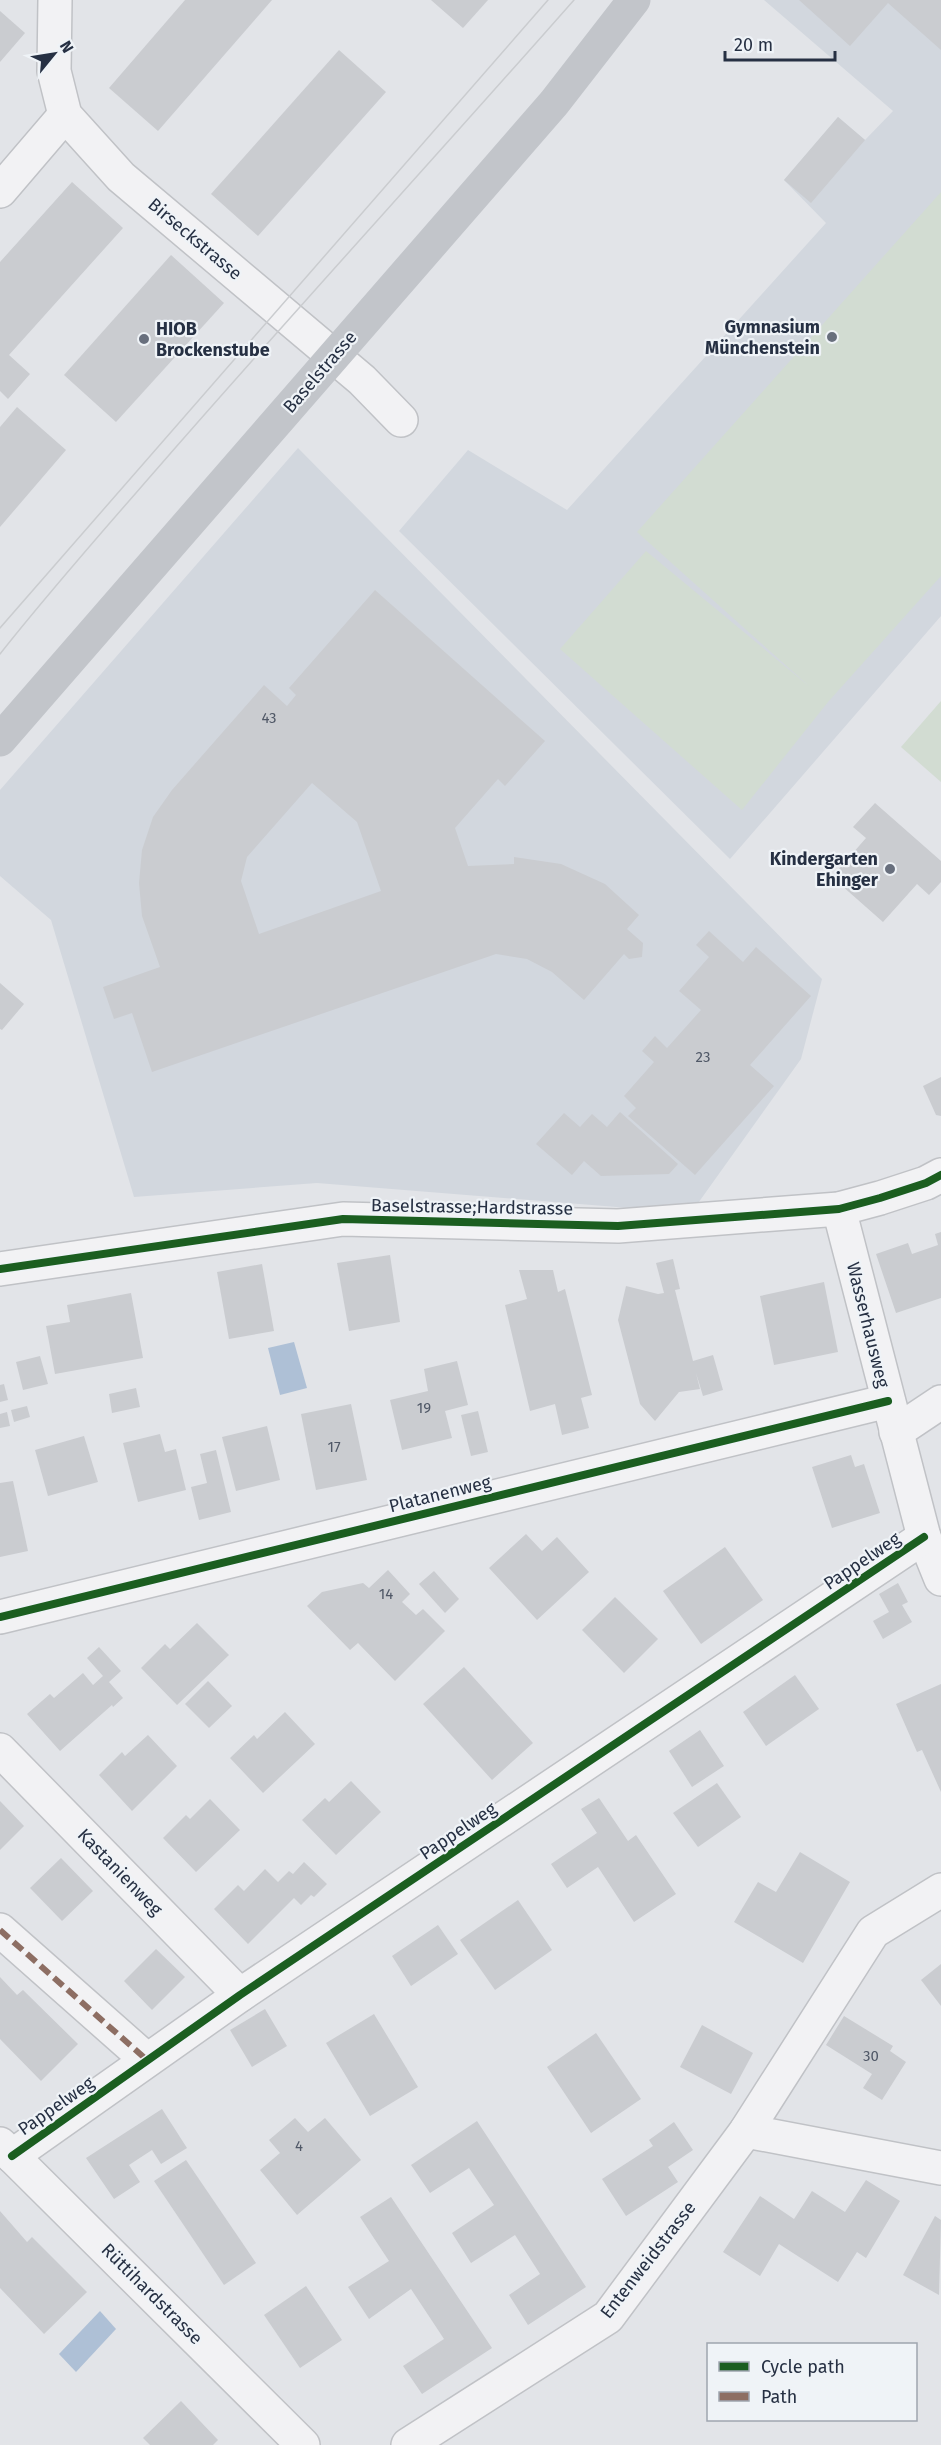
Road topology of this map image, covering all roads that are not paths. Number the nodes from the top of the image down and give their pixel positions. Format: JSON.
{"nodes":[{"id":1,"x":55,"y":0,"type":"edge"},
{"id":2,"x":634,"y":0,"type":"edge"},
{"id":3,"x":64,"y":115,"type":"junction"},
{"id":4,"x":0,"y":191,"type":"edge"},
{"id":5,"x":333,"y":357,"type":"junction"},
{"id":6,"x":401,"y":420,"type":"dead end"},
{"id":7,"x":0,"y":740,"type":"edge"},
{"id":8,"x":941,"y":1175,"type":"edge"},
{"id":9,"x":839,"y":1209,"type":"junction"},
{"id":10,"x":0,"y":1269,"type":"edge"},
{"id":11,"x":888,"y":1401,"type":"junction"},
{"id":12,"x":941,"y":1402,"type":"edge"},
{"id":13,"x":896,"y":1432,"type":"junction"},
{"id":14,"x":924,"y":1537,"type":"junction"},
{"id":15,"x":941,"y":1579,"type":"edge"},
{"id":16,"x":0,"y":1617,"type":"edge"},
{"id":17,"x":0,"y":1750,"type":"edge"},
{"id":18,"x":941,"y":1890,"type":"edge"},
{"id":19,"x":0,"y":1930,"type":"edge"},
{"id":20,"x":240,"y":1995,"type":"junction"},
{"id":21,"x":147,"y":2060,"type":"junction"},
{"id":22,"x":746,"y":2131,"type":"junction"},
{"id":23,"x":6,"y":2150,"type":"edge"},
{"id":24,"x":941,"y":2168,"type":"edge"},
{"id":25,"x":303,"y":2445,"type":"edge"},
{"id":26,"x":408,"y":2445,"type":"edge"}],
"edges":[{"from":1,"to":3,"type":"street"},
{"from":2,"to":5,"type":"main road","name":"Baselstrasse"},
{"from":3,"to":4,"type":"street"},
{"from":3,"to":5,"type":"street","name":"Birseckstrasse"},
{"from":5,"to":6,"type":"street","name":"Birseckstrasse"},
{"from":5,"to":7,"type":"main road","name":"Baselstrasse"},
{"from":8,"to":9,"type":"street","name":"Baselstrasse;Hardstrasse"},
{"from":9,"to":10,"type":"street","name":"Baselstrasse;Hardstrasse"},
{"from":9,"to":11,"type":"street","name":"Wasserhausweg"},
{"from":11,"to":13,"type":"street","name":"Wasserhausweg"},
{"from":11,"to":16,"type":"street","name":"Platanenweg"},
{"from":12,"to":13,"type":"street"},
{"from":13,"to":14,"type":"street","name":"Wasserhausweg"},
{"from":14,"to":15,"type":"street","name":"Wasserhausweg"},
{"from":14,"to":20,"type":"street","name":"Pappelweg"},
{"from":17,"to":20,"type":"street","name":"Kastanienweg"},
{"from":18,"to":22,"type":"street","name":"Entenweidstrasse"},
{"from":19,"to":21,"type":"street"},
{"from":20,"to":21,"type":"street","name":"Pappelweg"},
{"from":21,"to":23,"type":"street","name":"Pappelweg"},
{"from":22,"to":24,"type":"street"},
{"from":22,"to":26,"type":"street","name":"Entenweidstrasse"},
{"from":23,"to":25,"type":"street","name":"Rüttihardstrasse"}]}
